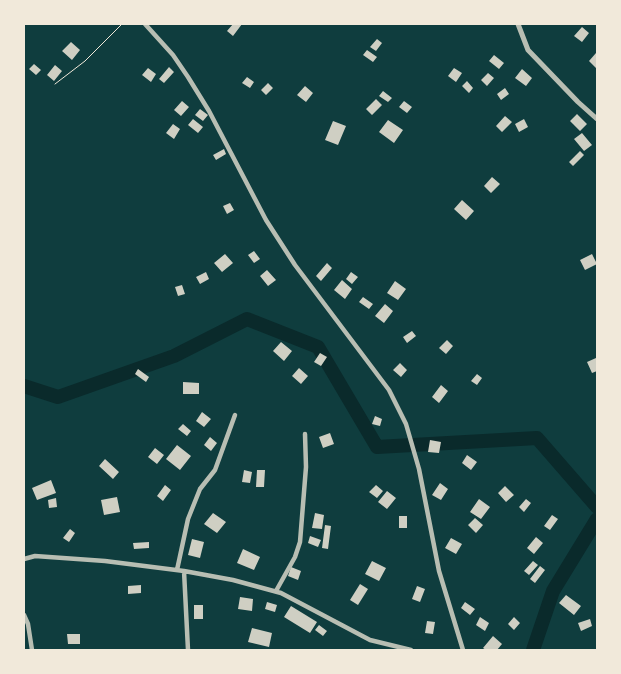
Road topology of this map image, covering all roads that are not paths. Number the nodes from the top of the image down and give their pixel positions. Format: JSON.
{"nodes":[{"id":1,"x":145,"y":24,"type":"edge"},
{"id":2,"x":518,"y":24,"type":"edge"},
{"id":3,"x":597,"y":119,"type":"edge"},
{"id":4,"x":235,"y":414,"type":"dead end"},
{"id":5,"x":305,"y":434,"type":"dead end"},
{"id":6,"x":24,"y":559,"type":"edge"},
{"id":7,"x":177,"y":570,"type":"junction"},
{"id":8,"x":184,"y":571,"type":"junction"},
{"id":9,"x":276,"y":591,"type":"junction"},
{"id":10,"x":24,"y":615,"type":"edge"},
{"id":11,"x":32,"y":650,"type":"edge"},
{"id":12,"x":188,"y":650,"type":"edge"},
{"id":13,"x":411,"y":650,"type":"edge"},
{"id":14,"x":463,"y":650,"type":"edge"}],
"edges":[{"from":1,"to":14,"type":"street"},
{"from":2,"to":3,"type":"street"},
{"from":4,"to":7,"type":"street"},
{"from":5,"to":9,"type":"street"},
{"from":6,"to":7,"type":"street"},
{"from":7,"to":8,"type":"street"},
{"from":8,"to":9,"type":"street"},
{"from":8,"to":12,"type":"street"},
{"from":9,"to":13,"type":"street"},
{"from":10,"to":11,"type":"street"}]}
